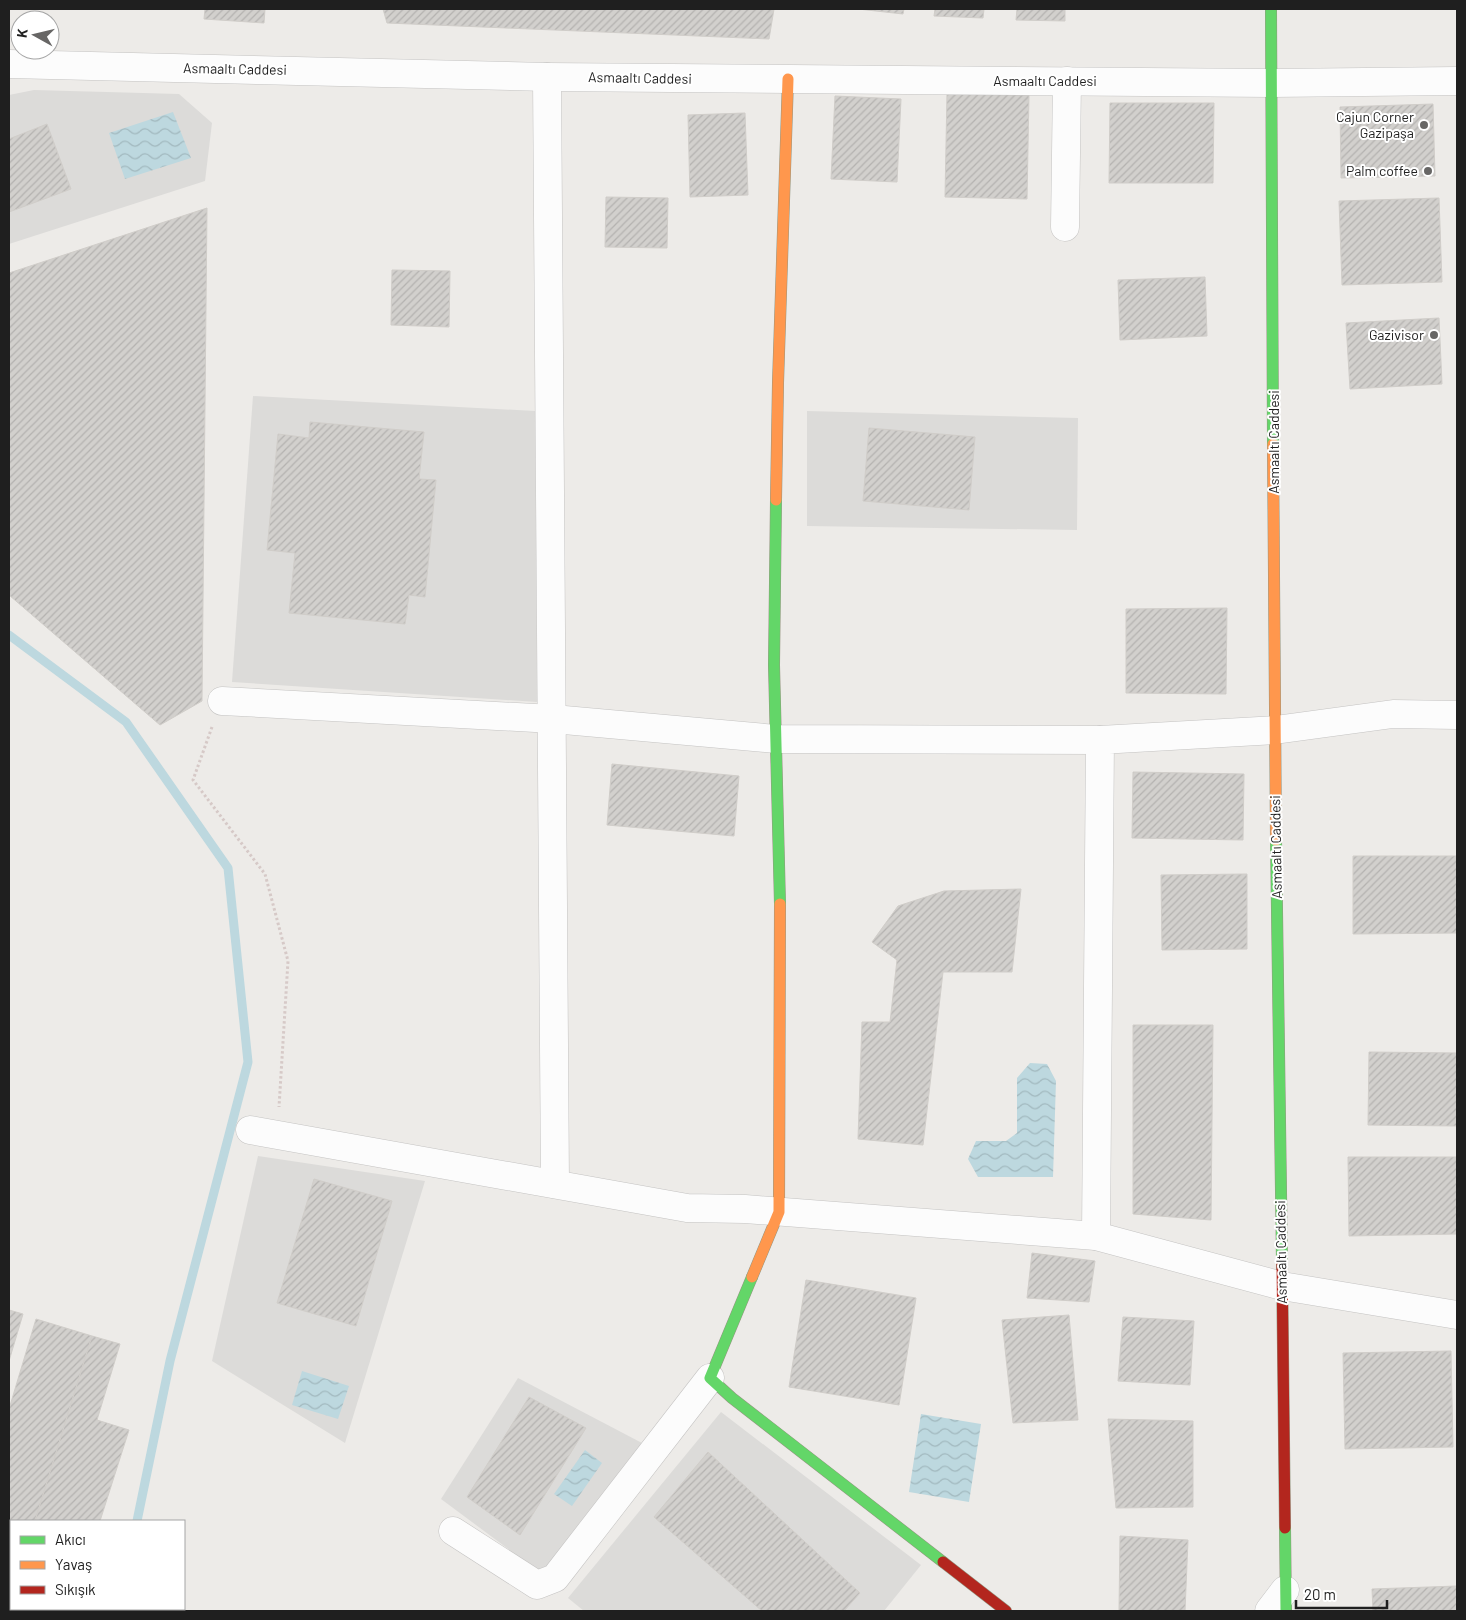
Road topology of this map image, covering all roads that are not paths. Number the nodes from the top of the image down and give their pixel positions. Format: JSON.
{"nodes":[{"id":1,"x":1271,"y":9,"type":"edge"},
{"id":2,"x":9,"y":64,"type":"edge"},
{"id":3,"x":548,"y":77,"type":"junction"},
{"id":4,"x":788,"y":79,"type":"junction"},
{"id":5,"x":1066,"y":81,"type":"junction"},
{"id":6,"x":1457,"y":81,"type":"edge"},
{"id":7,"x":1272,"y":82,"type":"junction"},
{"id":8,"x":1065,"y":227,"type":"dead end"},
{"id":9,"x":222,"y":700,"type":"road end"},
{"id":10,"x":1457,"y":715,"type":"edge"},
{"id":11,"x":553,"y":719,"type":"junction"},
{"id":12,"x":1275,"y":730,"type":"junction"},
{"id":13,"x":776,"y":739,"type":"junction"},
{"id":14,"x":1100,"y":740,"type":"junction"},
{"id":15,"x":250,"y":1130,"type":"dead end"},
{"id":16,"x":555,"y":1184,"type":"junction"},
{"id":17,"x":779,"y":1212,"type":"junction"},
{"id":18,"x":1096,"y":1236,"type":"junction"},
{"id":19,"x":1282,"y":1286,"type":"junction"},
{"id":20,"x":1457,"y":1315,"type":"edge"},
{"id":21,"x":710,"y":1378,"type":"junction"},
{"id":22,"x":453,"y":1531,"type":"dead end"},
{"id":23,"x":1280,"y":1604,"type":"edge"},
{"id":24,"x":1006,"y":1611,"type":"edge"}],
"edges":[{"from":1,"to":7,"type":"street","name":"Asmaaltı Caddesi"},
{"from":2,"to":3,"type":"street","name":"Asmaaltı Caddesi"},
{"from":3,"to":4,"type":"street","name":"Asmaaltı Caddesi"},
{"from":3,"to":11,"type":"street"},
{"from":4,"to":5,"type":"street","name":"Asmaaltı Caddesi"},
{"from":4,"to":13,"type":"street"},
{"from":5,"to":7,"type":"street","name":"Asmaaltı Caddesi"},
{"from":5,"to":8,"type":"street"},
{"from":6,"to":7,"type":"street","name":"Asmaaltı Caddesi"},
{"from":7,"to":12,"type":"street","name":"Asmaaltı Caddesi"},
{"from":9,"to":11,"type":"street"},
{"from":10,"to":12,"type":"street"},
{"from":11,"to":13,"type":"street"},
{"from":11,"to":16,"type":"street"},
{"from":12,"to":14,"type":"street"},
{"from":12,"to":19,"type":"street","name":"Asmaaltı Caddesi"},
{"from":13,"to":14,"type":"street"},
{"from":13,"to":17,"type":"street"},
{"from":14,"to":18,"type":"street"},
{"from":15,"to":16,"type":"street"},
{"from":16,"to":17,"type":"street"},
{"from":17,"to":18,"type":"street"},
{"from":17,"to":21,"type":"street"},
{"from":18,"to":19,"type":"street"},
{"from":19,"to":20,"type":"street"},
{"from":19,"to":23,"type":"street","name":"Asmaaltı Caddesi"},
{"from":21,"to":22,"type":"street"},
{"from":21,"to":24,"type":"street"}]}
